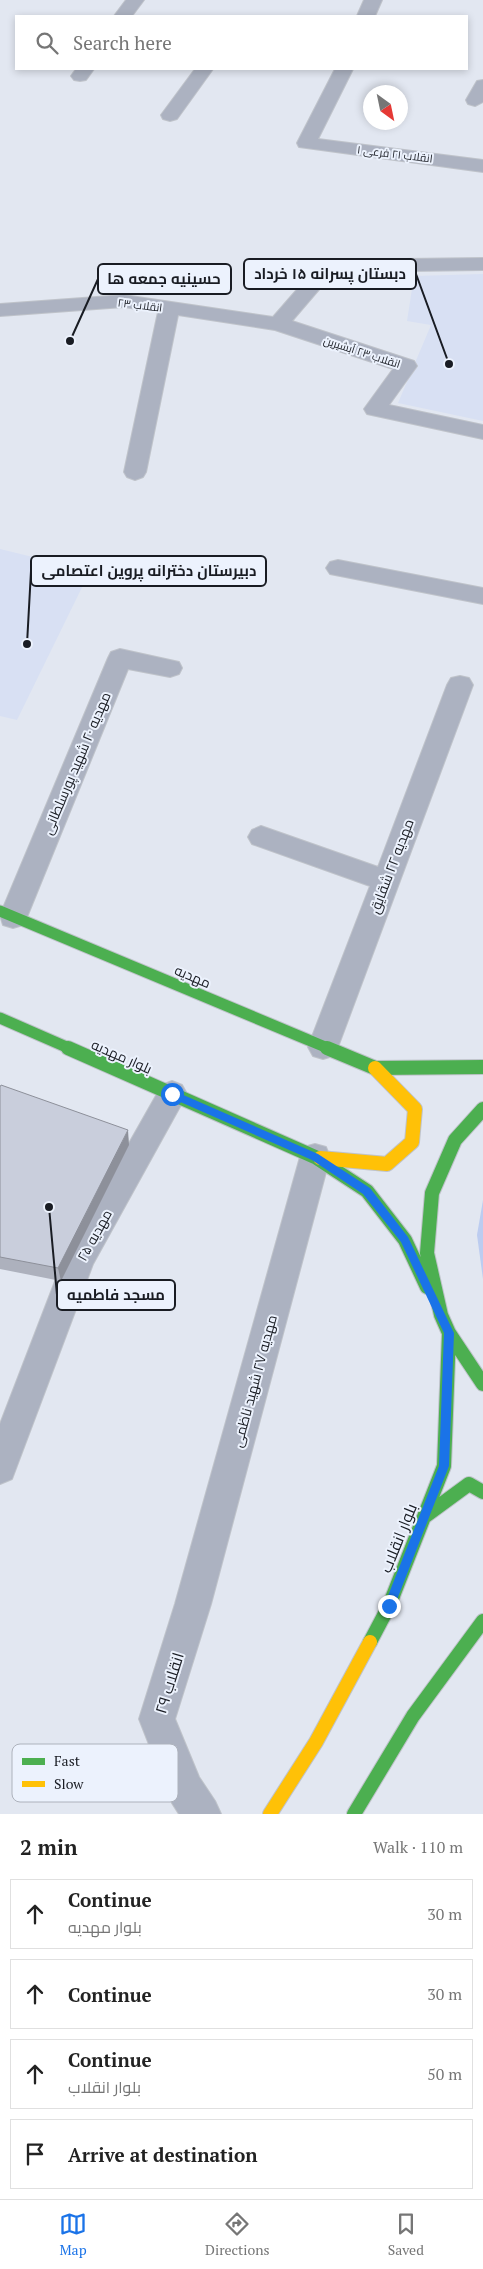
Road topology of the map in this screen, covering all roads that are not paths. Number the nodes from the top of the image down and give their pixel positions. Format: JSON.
{"nodes":[{"id":1,"x":135,"y":0,"type":"edge"},
{"id":2,"x":373,"y":0,"type":"edge"},
{"id":3,"x":124,"y":15,"type":"edge"},
{"id":4,"x":366,"y":15,"type":"edge"},
{"id":5,"x":199,"y":70,"type":"edge"},
{"id":6,"x":343,"y":70,"type":"edge"},
{"id":7,"x":170,"y":115,"type":"dead end"},
{"id":8,"x":483,"y":166,"type":"edge"},
{"id":9,"x":483,"y":264,"type":"edge"},
{"id":10,"x":169,"y":308,"type":"junction"},
{"id":11,"x":0,"y":310,"type":"edge"},
{"id":12,"x":278,"y":324,"type":"junction"},
{"id":13,"x":483,"y":432,"type":"edge"},
{"id":14,"x":135,"y":472,"type":"dead end"},
{"id":15,"x":338,"y":568,"type":"dead end"},
{"id":16,"x":483,"y":596,"type":"edge"},
{"id":17,"x":170,"y":668,"type":"dead end"},
{"id":18,"x":460,"y":685,"type":"dead end"},
{"id":19,"x":261,"y":837,"type":"dead end"},
{"id":20,"x":386,"y":881,"type":"junction"},
{"id":21,"x":6,"y":914,"type":"edge"},
{"id":22,"x":0,"y":1018,"type":"edge"},
{"id":23,"x":323,"y":1047,"type":"junction"},
{"id":24,"x":375,"y":1068,"type":"junction"},
{"id":25,"x":483,"y":1068,"type":"edge"},
{"id":26,"x":172,"y":1094,"type":"junction"},
{"id":27,"x":483,"y":1109,"type":"edge"},
{"id":28,"x":315,"y":1157,"type":"junction"},
{"id":29,"x":441,"y":1315,"type":"junction"},
{"id":30,"x":449,"y":1333,"type":"junction"},
{"id":31,"x":483,"y":1384,"type":"edge"},
{"id":32,"x":0,"y":1467,"type":"edge"},
{"id":33,"x":483,"y":1492,"type":"edge"},
{"id":34,"x":424,"y":1517,"type":"junction"},
{"id":35,"x":193,"y":1604,"type":"joint"},
{"id":36,"x":483,"y":1621,"type":"edge"},
{"id":37,"x":167,"y":1744,"type":"edge"},
{"id":38,"x":178,"y":1772,"type":"edge"},
{"id":39,"x":202,"y":1814,"type":"edge"},
{"id":40,"x":270,"y":1814,"type":"edge"},
{"id":41,"x":354,"y":1814,"type":"edge"}],
"edges":[{"from":1,"to":3,"type":"street"},
{"from":2,"to":4,"type":"street"},
{"from":5,"to":7,"type":"street"},
{"from":6,"to":8,"type":"street","name":"انقلاب ۲۱ فرعی ۱"},
{"from":9,"to":12,"type":"street"},
{"from":10,"to":11,"type":"street","name":"انقلاب ۲۳"},
{"from":10,"to":12,"type":"street","name":"انقلاب ۲۳"},
{"from":10,"to":14,"type":"street"},
{"from":12,"to":13,"type":"street","name":"انقلاب ۲۳ آبشیرین"},
{"from":15,"to":16,"type":"street"},
{"from":17,"to":21,"type":"street","name":"مهدیه ۲۰ شهید پورسلطانی"},
{"from":18,"to":20,"type":"street","name":"مهدیه ۲۲ شقایق"},
{"from":19,"to":20,"type":"street"},
{"from":20,"to":23,"type":"street","name":"مهدیه ۲۲ شقایق"},
{"from":21,"to":23,"type":"main road","name":"مهدیه"},
{"from":22,"to":26,"type":"main road","name":"بلوار مهدیه"},
{"from":23,"to":24,"type":"main road","name":"مهدیه"},
{"from":24,"to":25,"type":"main road"},
{"from":24,"to":28,"type":"main road"},
{"from":26,"to":28,"type":"main road","name":"بلوار مهدیه"},
{"from":26,"to":32,"type":"street","name":"مهدیه ۲۵"},
{"from":27,"to":29,"type":"main road"},
{"from":28,"to":29,"type":"main road"},
{"from":28,"to":35,"type":"street","name":"مهدیه ۲۷ شهید ناظمی"},
{"from":29,"to":30,"type":"main road"},
{"from":30,"to":31,"type":"main road"},
{"from":30,"to":34,"type":"main road","name":"بلوار انقلاب"},
{"from":33,"to":34,"type":"main road"},
{"from":34,"to":40,"type":"main road","name":"بلوار انقلاب"},
{"from":35,"to":37,"type":"street","name":"انقلاب ۲۹"},
{"from":36,"to":41,"type":"main road"},
{"from":38,"to":39,"type":"street","name":"انقلاب ۲۹"}]}
